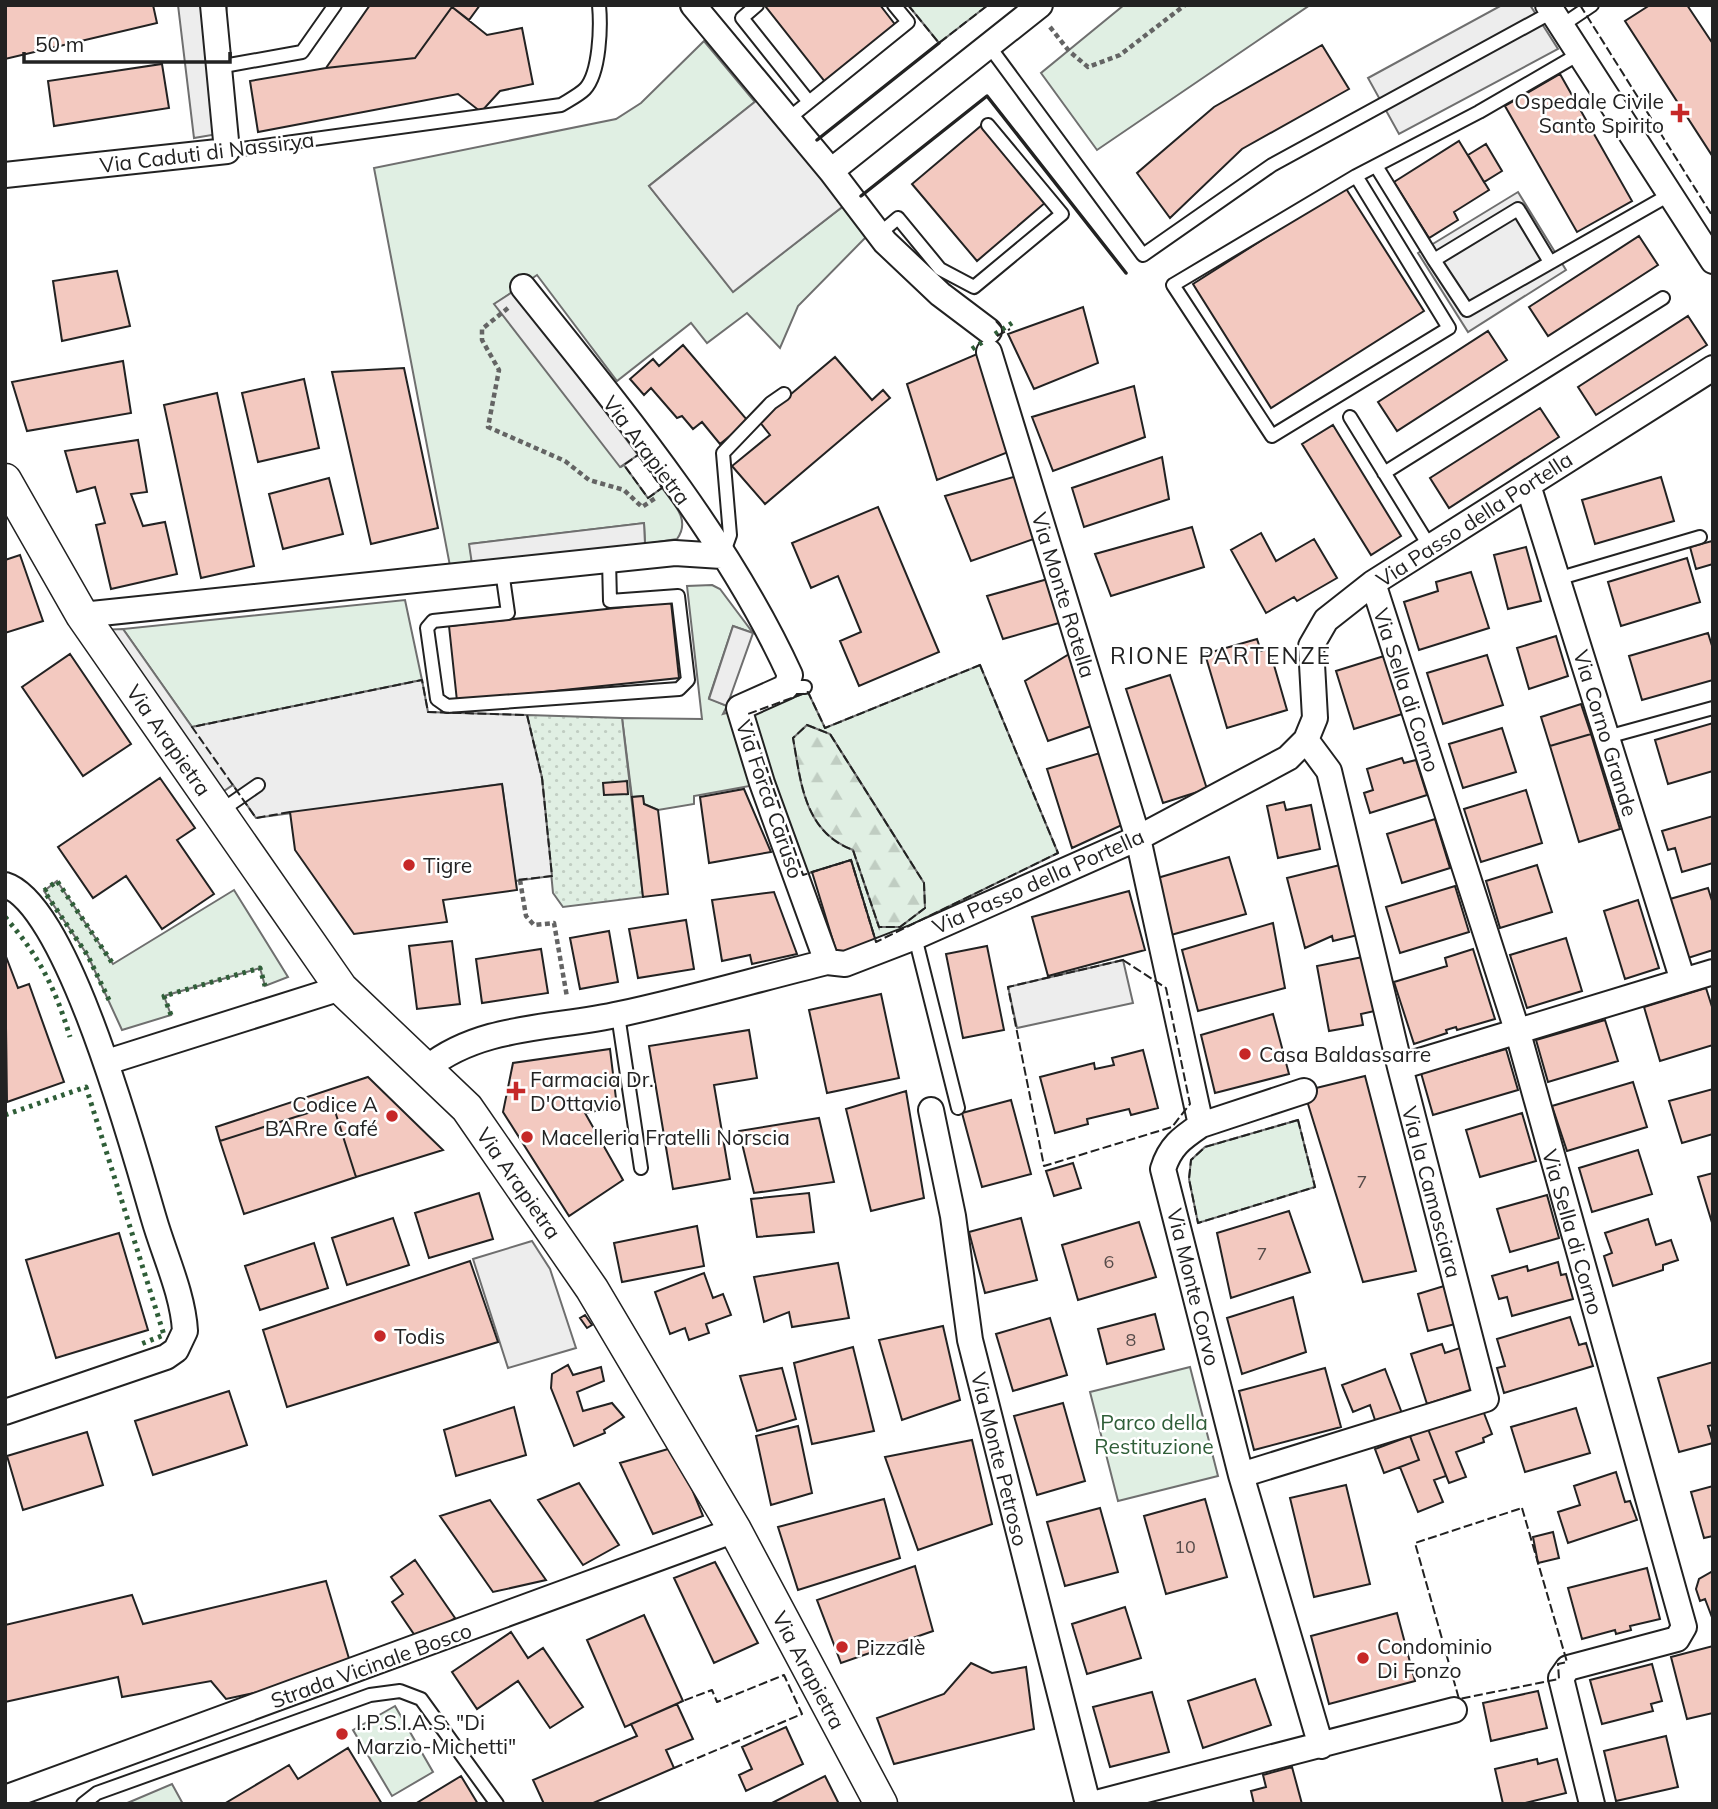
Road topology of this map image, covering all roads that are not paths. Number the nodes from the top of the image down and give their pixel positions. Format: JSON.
{"nodes":[{"id":1,"x":213,"y":5,"type":"edge"},
{"id":2,"x":335,"y":5,"type":"edge"},
{"id":3,"x":599,"y":5,"type":"edge"},
{"id":4,"x":757,"y":5,"type":"edge"},
{"id":5,"x":894,"y":5,"type":"edge"},
{"id":6,"x":1592,"y":5,"type":"edge"},
{"id":7,"x":1038,"y":7,"type":"edge"},
{"id":8,"x":704,"y":9,"type":"edge"},
{"id":9,"x":1554,"y":15,"type":"edge"},
{"id":10,"x":989,"y":47,"type":"junction"},
{"id":11,"x":1579,"y":54,"type":"junction"},
{"id":12,"x":218,"y":67,"type":"junction"},
{"id":13,"x":809,"y":102,"type":"junction"},
{"id":14,"x":788,"y":119,"type":"junction"},
{"id":15,"x":988,"y":125,"type":"dead end"},
{"id":16,"x":227,"y":151,"type":"junction"},
{"id":17,"x":1376,"y":166,"type":"junction"},
{"id":18,"x":831,"y":171,"type":"junction"},
{"id":19,"x":5,"y":175,"type":"edge"},
{"id":20,"x":1356,"y":176,"type":"junction"},
{"id":21,"x":1670,"y":195,"type":"junction"},
{"id":22,"x":879,"y":234,"type":"junction"},
{"id":23,"x":1434,"y":260,"type":"junction"},
{"id":24,"x":1713,"y":261,"type":"edge"},
{"id":25,"x":1550,"y":262,"type":"junction"},
{"id":26,"x":526,"y":290,"type":"road end"},
{"id":27,"x":1663,"y":298,"type":"dead end"},
{"id":28,"x":1713,"y":368,"type":"edge"},
{"id":29,"x":784,"y":394,"type":"dead end"},
{"id":30,"x":1350,"y":417,"type":"dead end"},
{"id":31,"x":1384,"y":473,"type":"junction"},
{"id":32,"x":5,"y":480,"type":"edge"},
{"id":33,"x":1528,"y":485,"type":"junction"},
{"id":34,"x":694,"y":513,"type":"junction"},
{"id":35,"x":1700,"y":537,"type":"dead end"},
{"id":36,"x":1430,"y":547,"type":"junction"},
{"id":37,"x":731,"y":552,"type":"junction"},
{"id":38,"x":683,"y":554,"type":"junction"},
{"id":39,"x":609,"y":560,"type":"junction"},
{"id":40,"x":502,"y":571,"type":"junction"},
{"id":41,"x":1557,"y":579,"type":"junction"},
{"id":42,"x":1373,"y":583,"type":"junction"},
{"id":43,"x":82,"y":615,"type":"junction"},
{"id":44,"x":1713,"y":708,"type":"edge"},
{"id":45,"x":1607,"y":737,"type":"junction"},
{"id":46,"x":1306,"y":740,"type":"junction"},
{"id":47,"x":258,"y":785,"type":"dead end"},
{"id":48,"x":219,"y":812,"type":"junction"},
{"id":49,"x":1138,"y":838,"type":"junction"},
{"id":50,"x":5,"y":885,"type":"edge"},
{"id":51,"x":915,"y":937,"type":"junction"},
{"id":52,"x":827,"y":961,"type":"junction"},
{"id":53,"x":1713,"y":972,"type":"edge"},
{"id":54,"x":1684,"y":981,"type":"junction"},
{"id":55,"x":341,"y":988,"type":"junction"},
{"id":56,"x":618,"y":1015,"type":"junction"},
{"id":57,"x":1518,"y":1033,"type":"junction"},
{"id":58,"x":107,"y":1062,"type":"junction"},
{"id":59,"x":1400,"y":1066,"type":"junction"},
{"id":60,"x":428,"y":1068,"type":"junction"},
{"id":61,"x":1304,"y":1091,"type":"dead end"},
{"id":62,"x":958,"y":1108,"type":"dead end"},
{"id":63,"x":931,"y":1110,"type":"dead end"},
{"id":64,"x":1201,"y":1125,"type":"junction"},
{"id":65,"x":641,"y":1168,"type":"dead end"},
{"id":66,"x":5,"y":1412,"type":"edge"},
{"id":67,"x":1241,"y":1475,"type":"junction"},
{"id":68,"x":735,"y":1530,"type":"junction"},
{"id":69,"x":1454,"y":1710,"type":"dead end"},
{"id":70,"x":1321,"y":1746,"type":"junction"},
{"id":71,"x":5,"y":1798,"type":"edge"},
{"id":72,"x":83,"y":1804,"type":"edge"},
{"id":73,"x":497,"y":1804,"type":"edge"},
{"id":74,"x":881,"y":1804,"type":"edge"},
{"id":75,"x":1090,"y":1804,"type":"edge"},
{"id":76,"x":1592,"y":1804,"type":"edge"}],
"edges":[{"from":1,"to":12,"type":"street"},
{"from":2,"to":12,"type":"lane"},
{"from":3,"to":16,"type":"lane","name":"Via Caduti di Nassirya"},
{"from":4,"to":13,"type":"lane"},
{"from":5,"to":13,"type":"lane"},
{"from":6,"to":9,"type":"lane"},
{"from":7,"to":10,"type":"street"},
{"from":8,"to":14,"type":"street"},
{"from":9,"to":10,"type":"lane"},
{"from":9,"to":11,"type":"street"},
{"from":10,"to":18,"type":"street"},
{"from":11,"to":17,"type":"lane"},
{"from":11,"to":21,"type":"street"},
{"from":12,"to":16,"type":"street"},
{"from":13,"to":14,"type":"lane"},
{"from":14,"to":18,"type":"street"},
{"from":15,"to":22,"type":"lane"},
{"from":16,"to":19,"type":"street","name":"Via Caduti di Nassirya"},
{"from":17,"to":20,"type":"lane"},
{"from":17,"to":23,"type":"lane"},
{"from":18,"to":22,"type":"street"},
{"from":20,"to":20,"type":"lane"},
{"from":21,"to":24,"type":"street"},
{"from":21,"to":25,"type":"lane"},
{"from":22,"to":49,"type":"street","name":"Via Monte Rotella"},
{"from":23,"to":25,"type":"lane"},
{"from":23,"to":25,"type":"lane"},
{"from":26,"to":34,"type":"street","name":"Via Arapietra"},
{"from":27,"to":31,"type":"lane"},
{"from":28,"to":33,"type":"street","name":"Via Passo della Portella"},
{"from":29,"to":37,"type":"lane"},
{"from":30,"to":31,"type":"lane"},
{"from":31,"to":36,"type":"lane"},
{"from":32,"to":43,"type":"street","name":"Via Arapietra"},
{"from":33,"to":36,"type":"street","name":"Via Passo della Portella"},
{"from":33,"to":41,"type":"street","name":"Via Corno Grande"},
{"from":34,"to":37,"type":"street","name":"Via Arapietra"},
{"from":34,"to":38,"type":"street","name":"Via Arapietra"},
{"from":35,"to":41,"type":"lane"},
{"from":36,"to":42,"type":"street","name":"Via Passo della Portella"},
{"from":37,"to":38,"type":"street"},
{"from":37,"to":52,"type":"street","name":"Via Forca Caruso"},
{"from":38,"to":39,"type":"street"},
{"from":39,"to":40,"type":"street"},
{"from":39,"to":40,"type":"lane"},
{"from":40,"to":43,"type":"street"},
{"from":41,"to":45,"type":"street","name":"Via Corno Grande"},
{"from":42,"to":46,"type":"street","name":"Via Passo della Portella"},
{"from":42,"to":57,"type":"street","name":"Via Sella di Corno"},
{"from":43,"to":48,"type":"street","name":"Via Arapietra"},
{"from":44,"to":45,"type":"lane"},
{"from":45,"to":54,"type":"street","name":"Via Corno Grande"},
{"from":46,"to":49,"type":"street","name":"Via Passo della Portella"},
{"from":46,"to":59,"type":"street","name":"Via la Camosciara"},
{"from":47,"to":48,"type":"lane"},
{"from":48,"to":55,"type":"street","name":"Via Arapietra"},
{"from":49,"to":51,"type":"street","name":"Via Passo della Portella"},
{"from":49,"to":64,"type":"street"},
{"from":50,"to":58,"type":"street"},
{"from":51,"to":52,"type":"street","name":"Via Passo della Portella"},
{"from":51,"to":62,"type":"lane","name":"Via Passo della Portella"},
{"from":52,"to":56,"type":"street","name":"Via Passo della Portella"},
{"from":53,"to":54,"type":"street"},
{"from":54,"to":57,"type":"street"},
{"from":55,"to":58,"type":"street"},
{"from":55,"to":60,"type":"street","name":"Via Arapietra"},
{"from":56,"to":60,"type":"street","name":"Via Passo della Portella"},
{"from":56,"to":65,"type":"lane"},
{"from":57,"to":59,"type":"street"},
{"from":57,"to":76,"type":"street","name":"Via Sella di Corno"},
{"from":58,"to":66,"type":"street"},
{"from":59,"to":67,"type":"street","name":"Via la Camosciara"},
{"from":60,"to":68,"type":"street","name":"Via Arapietra"},
{"from":61,"to":64,"type":"street","name":"Via Monte Corvo"},
{"from":63,"to":75,"type":"street","name":"Via Monte Petroso"},
{"from":64,"to":67,"type":"street","name":"Via Monte Corvo"},
{"from":67,"to":70,"type":"street","name":"Via Monte Corvo"},
{"from":68,"to":71,"type":"street","name":"Strada Vicinale Bosco"},
{"from":68,"to":74,"type":"street","name":"Via Arapietra"},
{"from":69,"to":70,"type":"street","name":"Via Monte Petroso"},
{"from":70,"to":75,"type":"street","name":"Via Monte Petroso"},
{"from":72,"to":73,"type":"lane"}]}
